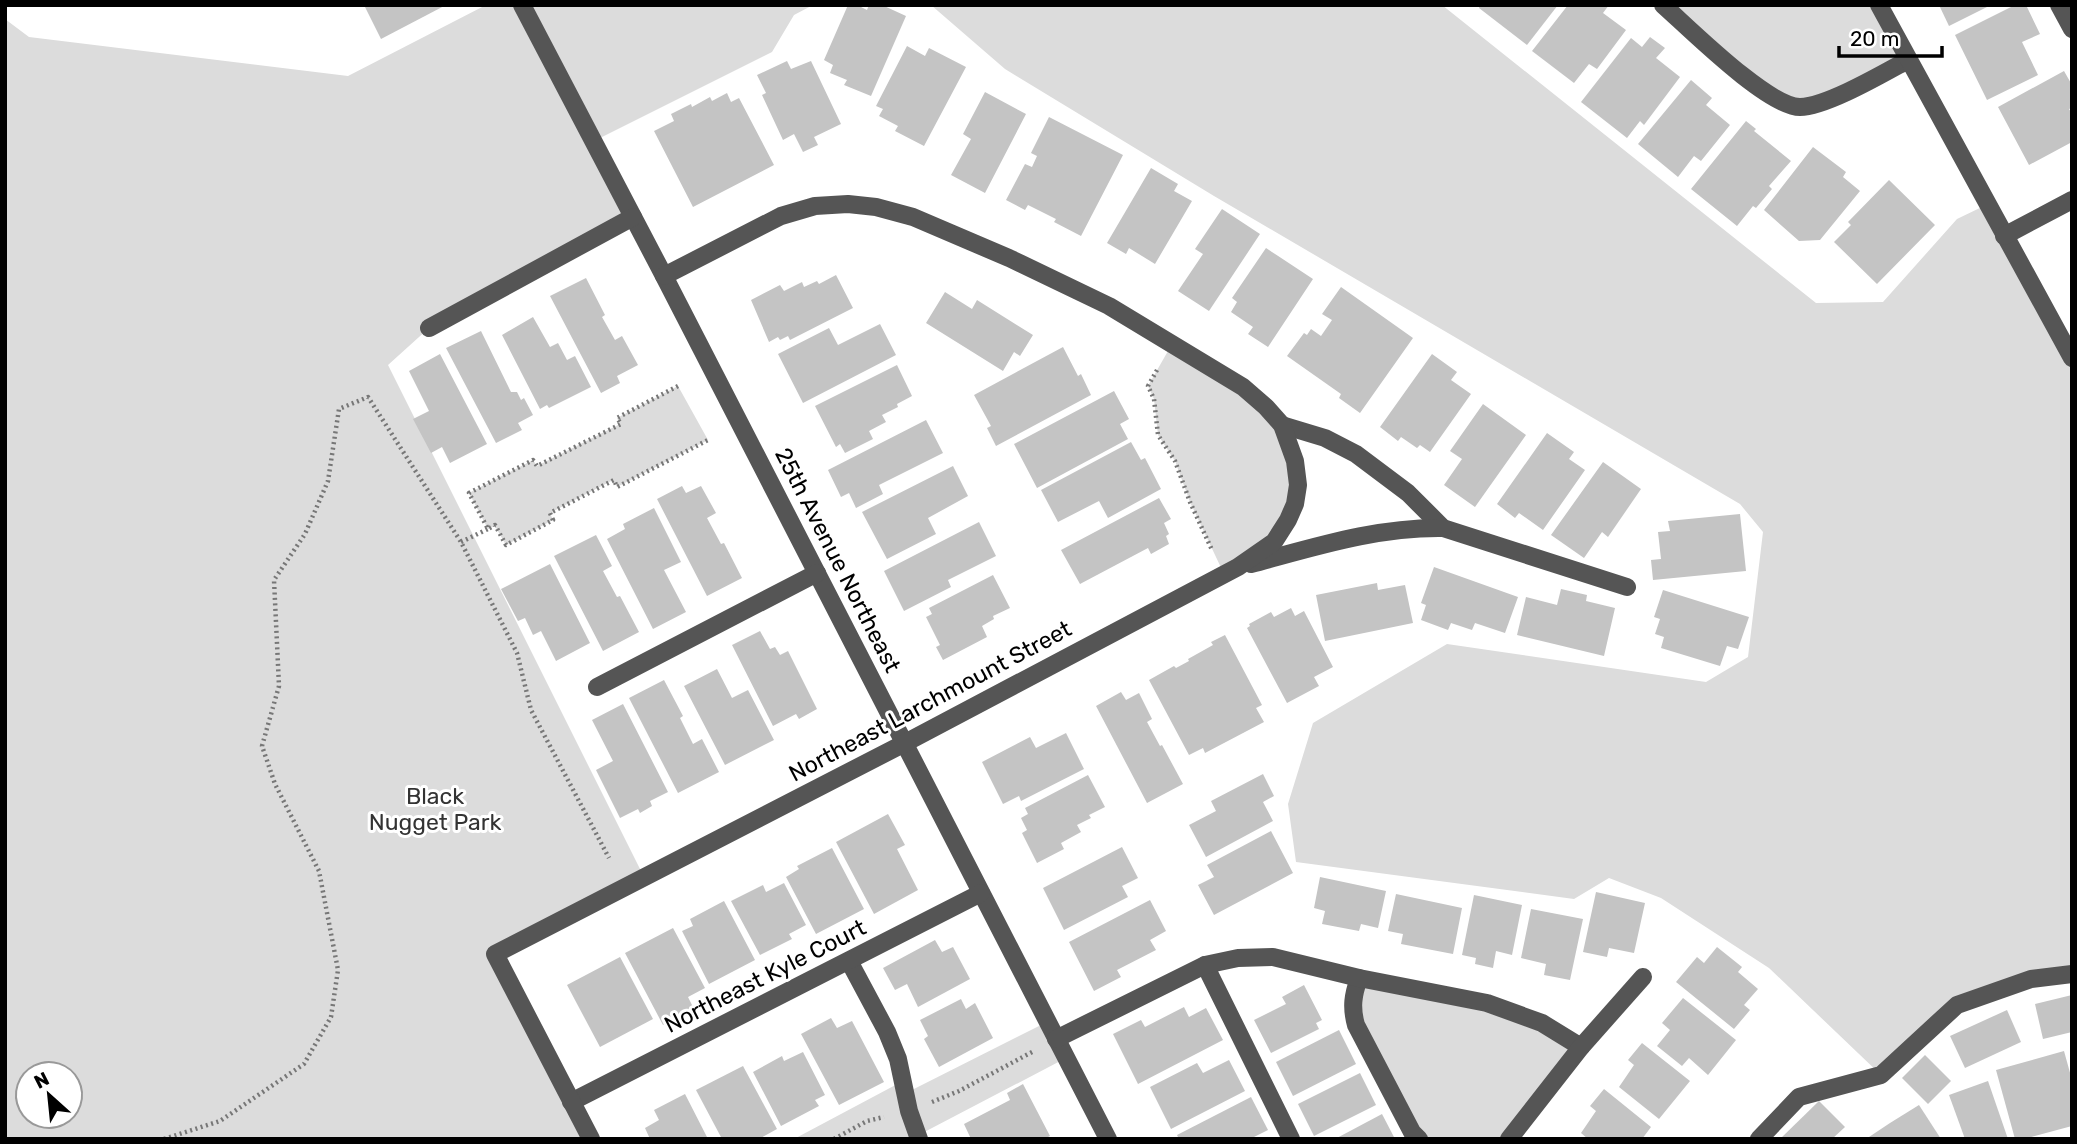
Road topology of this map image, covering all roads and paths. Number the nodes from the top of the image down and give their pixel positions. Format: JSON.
{"nodes":[{"id":1,"x":522,"y":5,"type":"edge"},
{"id":2,"x":1663,"y":5,"type":"edge"},
{"id":3,"x":1879,"y":5,"type":"edge"},
{"id":4,"x":2059,"y":5,"type":"edge"},
{"id":5,"x":2072,"y":29,"type":"edge"},
{"id":6,"x":1908,"y":60,"type":"junction"},
{"id":7,"x":2072,"y":200,"type":"edge"},
{"id":8,"x":633,"y":217,"type":"junction"},
{"id":9,"x":2004,"y":236,"type":"junction"},
{"id":10,"x":664,"y":276,"type":"junction"},
{"id":11,"x":429,"y":328,"type":"dead end"},
{"id":12,"x":2072,"y":358,"type":"edge"},
{"id":13,"x":1157,"y":370,"type":"dead end"},
{"id":14,"x":678,"y":386,"type":"dead end"},
{"id":15,"x":1282,"y":425,"type":"junction"},
{"id":16,"x":708,"y":440,"type":"dead end"},
{"id":17,"x":1443,"y":528,"type":"junction"},
{"id":18,"x":488,"y":529,"type":"junction"},
{"id":19,"x":461,"y":542,"type":"junction"},
{"id":20,"x":1212,"y":550,"type":"dead end"},
{"id":21,"x":1238,"y":567,"type":"junction"},
{"id":22,"x":817,"y":573,"type":"junction"},
{"id":23,"x":1627,"y":587,"type":"dead end"},
{"id":24,"x":597,"y":687,"type":"dead end"},
{"id":25,"x":905,"y":743,"type":"junction"},
{"id":26,"x":609,"y":858,"type":"dead end"},
{"id":27,"x":981,"y":893,"type":"junction"},
{"id":28,"x":849,"y":961,"type":"junction"},
{"id":29,"x":1205,"y":965,"type":"junction"},
{"id":30,"x":2072,"y":974,"type":"edge"},
{"id":31,"x":1643,"y":977,"type":"dead end"},
{"id":32,"x":1359,"y":978,"type":"junction"},
{"id":33,"x":1056,"y":1039,"type":"junction"},
{"id":34,"x":1581,"y":1047,"type":"junction"},
{"id":35,"x":571,"y":1102,"type":"junction"},
{"id":36,"x":909,"y":1111,"type":"junction"},
{"id":37,"x":164,"y":1139,"type":"edge"},
{"id":38,"x":592,"y":1139,"type":"edge"},
{"id":39,"x":834,"y":1139,"type":"edge"},
{"id":40,"x":919,"y":1139,"type":"edge"},
{"id":41,"x":1108,"y":1139,"type":"edge"},
{"id":42,"x":1291,"y":1139,"type":"edge"},
{"id":43,"x":1419,"y":1139,"type":"edge"},
{"id":44,"x":1509,"y":1139,"type":"edge"},
{"id":45,"x":1759,"y":1139,"type":"edge"}],
"edges":[{"from":1,"to":8,"type":"street","name":"25th Avenue Northeast"},
{"from":2,"to":6,"type":"street"},
{"from":3,"to":6,"type":"street"},
{"from":4,"to":5,"type":"street"},
{"from":6,"to":9,"type":"street"},
{"from":7,"to":9,"type":"street"},
{"from":8,"to":10,"type":"street","name":"25th Avenue Northeast"},
{"from":8,"to":11,"type":"street"},
{"from":9,"to":12,"type":"street"},
{"from":10,"to":15,"type":"street"},
{"from":10,"to":22,"type":"street","name":"25th Avenue Northeast"},
{"from":13,"to":20,"type":"path"},
{"from":14,"to":18,"type":"path"},
{"from":15,"to":17,"type":"street"},
{"from":15,"to":21,"type":"street","name":"Northeast Larchmount Street"},
{"from":16,"to":18,"type":"path"},
{"from":17,"to":21,"type":"street"},
{"from":17,"to":23,"type":"street"},
{"from":18,"to":19,"type":"path"},
{"from":19,"to":26,"type":"path"},
{"from":19,"to":37,"type":"path"},
{"from":21,"to":25,"type":"street","name":"Northeast Larchmount Street"},
{"from":22,"to":24,"type":"street"},
{"from":22,"to":25,"type":"street","name":"25th Avenue Northeast"},
{"from":25,"to":27,"type":"street","name":"25th Avenue Northeast"},
{"from":25,"to":35,"type":"street","name":"Northeast Larchmount Street"},
{"from":27,"to":28,"type":"street","name":"Northeast Kyle Court"},
{"from":27,"to":33,"type":"street","name":"25th Avenue Northeast"},
{"from":28,"to":35,"type":"street","name":"Northeast Kyle Court"},
{"from":28,"to":36,"type":"street"},
{"from":29,"to":32,"type":"street"},
{"from":29,"to":33,"type":"street"},
{"from":29,"to":42,"type":"street"},
{"from":30,"to":45,"type":"street"},
{"from":31,"to":34,"type":"street"},
{"from":32,"to":34,"type":"street"},
{"from":32,"to":43,"type":"street"},
{"from":33,"to":36,"type":"path"},
{"from":33,"to":41,"type":"street","name":"25th Avenue Northeast"},
{"from":34,"to":44,"type":"street"},
{"from":35,"to":38,"type":"street"},
{"from":36,"to":39,"type":"path"},
{"from":36,"to":40,"type":"street"}]}
